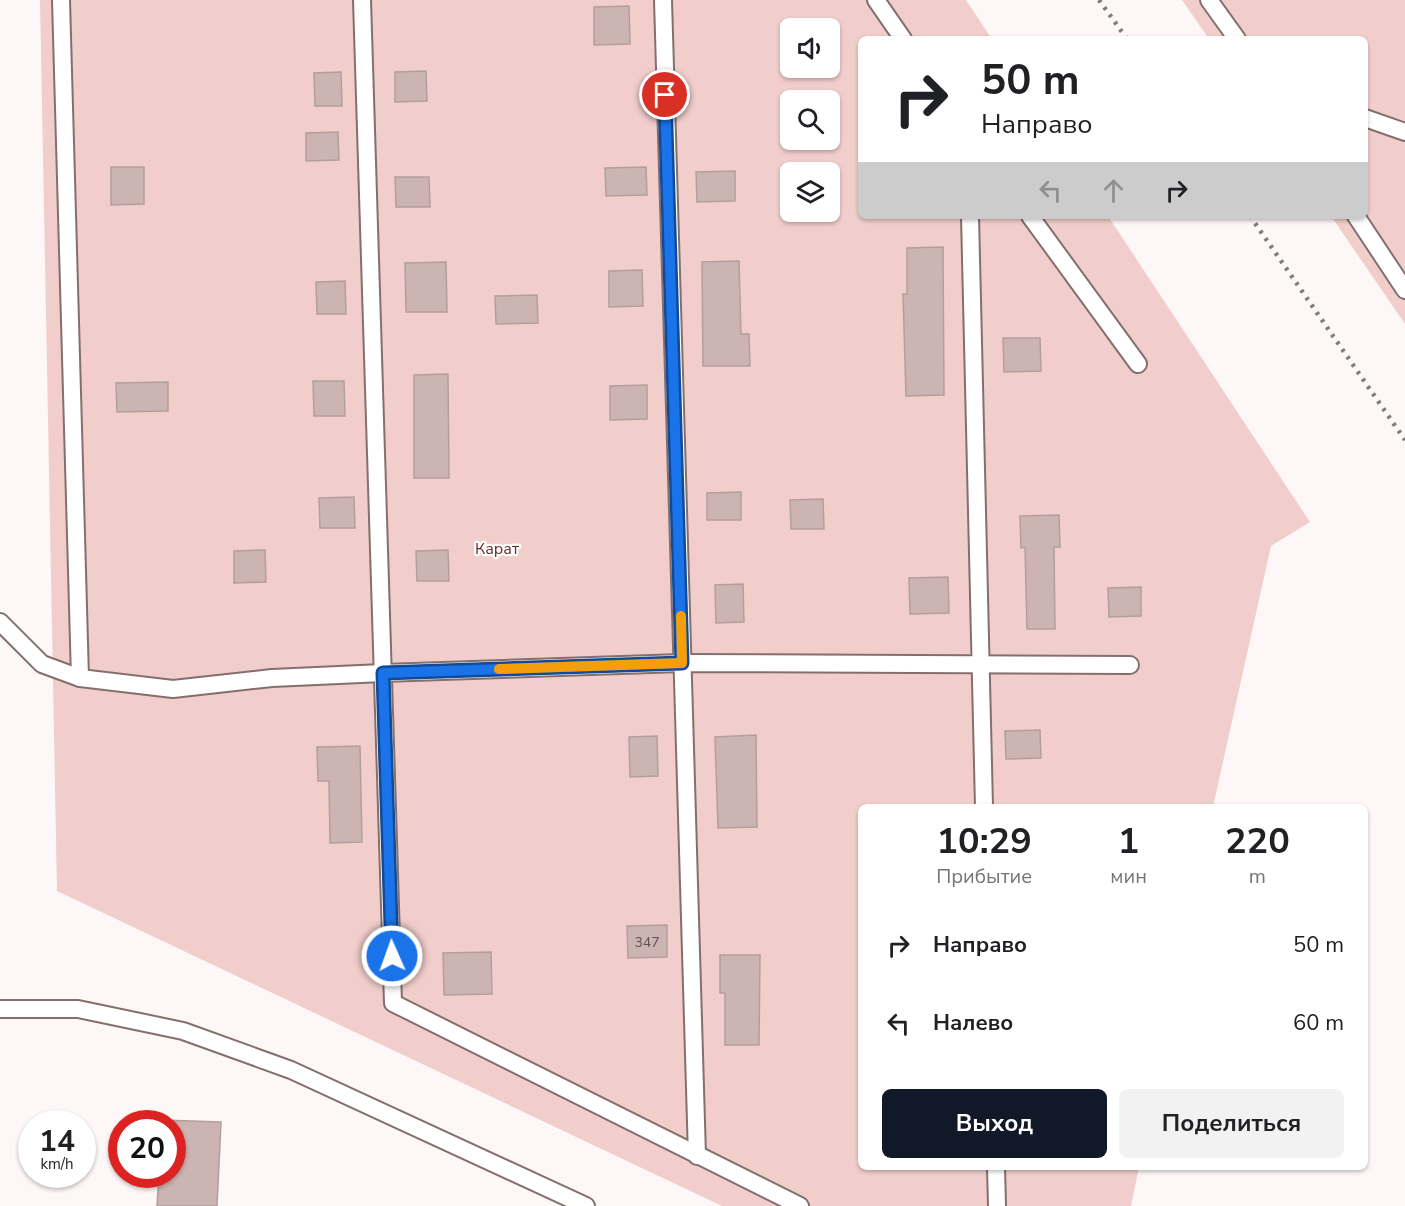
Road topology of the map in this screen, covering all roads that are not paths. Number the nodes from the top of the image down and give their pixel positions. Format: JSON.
{"nodes":[{"id":1,"x":61,"y":0,"type":"edge"},
{"id":2,"x":362,"y":0,"type":"edge"},
{"id":3,"x":663,"y":0,"type":"edge"},
{"id":4,"x":876,"y":0,"type":"edge"},
{"id":5,"x":1209,"y":0,"type":"edge"},
{"id":6,"x":901,"y":36,"type":"edge"},
{"id":7,"x":1235,"y":36,"type":"edge"},
{"id":8,"x":1368,"y":119,"type":"edge"},
{"id":9,"x":1405,"y":132,"type":"edge"},
{"id":10,"x":970,"y":219,"type":"edge"},
{"id":11,"x":1032,"y":219,"type":"edge"},
{"id":12,"x":1358,"y":219,"type":"edge"},
{"id":13,"x":1405,"y":290,"type":"edge"},
{"id":14,"x":1138,"y":364,"type":"dead end"},
{"id":15,"x":0,"y":622,"type":"edge"},
{"id":16,"x":682,"y":663,"type":"junction"},
{"id":17,"x":979,"y":665,"type":"junction"},
{"id":18,"x":1130,"y":665,"type":"dead end"},
{"id":19,"x":383,"y":673,"type":"junction"},
{"id":20,"x":80,"y":678,"type":"junction"},
{"id":21,"x":984,"y":804,"type":"edge"},
{"id":22,"x":0,"y":1009,"type":"edge"},
{"id":23,"x":697,"y":1156,"type":"junction"},
{"id":24,"x":996,"y":1170,"type":"edge"},
{"id":25,"x":586,"y":1206,"type":"edge"},
{"id":26,"x":800,"y":1206,"type":"edge"},
{"id":27,"x":997,"y":1206,"type":"edge"}],
"edges":[{"from":1,"to":20,"type":"lane"},
{"from":2,"to":19,"type":"lane"},
{"from":3,"to":16,"type":"lane"},
{"from":4,"to":6,"type":"lane"},
{"from":5,"to":7,"type":"lane"},
{"from":8,"to":9,"type":"lane"},
{"from":10,"to":17,"type":"lane"},
{"from":11,"to":14,"type":"lane"},
{"from":12,"to":13,"type":"lane"},
{"from":15,"to":20,"type":"lane"},
{"from":16,"to":17,"type":"lane"},
{"from":16,"to":19,"type":"lane"},
{"from":16,"to":23,"type":"lane"},
{"from":17,"to":18,"type":"lane"},
{"from":17,"to":21,"type":"lane"},
{"from":19,"to":20,"type":"lane"},
{"from":19,"to":23,"type":"lane"},
{"from":22,"to":25,"type":"lane"},
{"from":23,"to":26,"type":"lane"},
{"from":24,"to":27,"type":"lane"}]}
